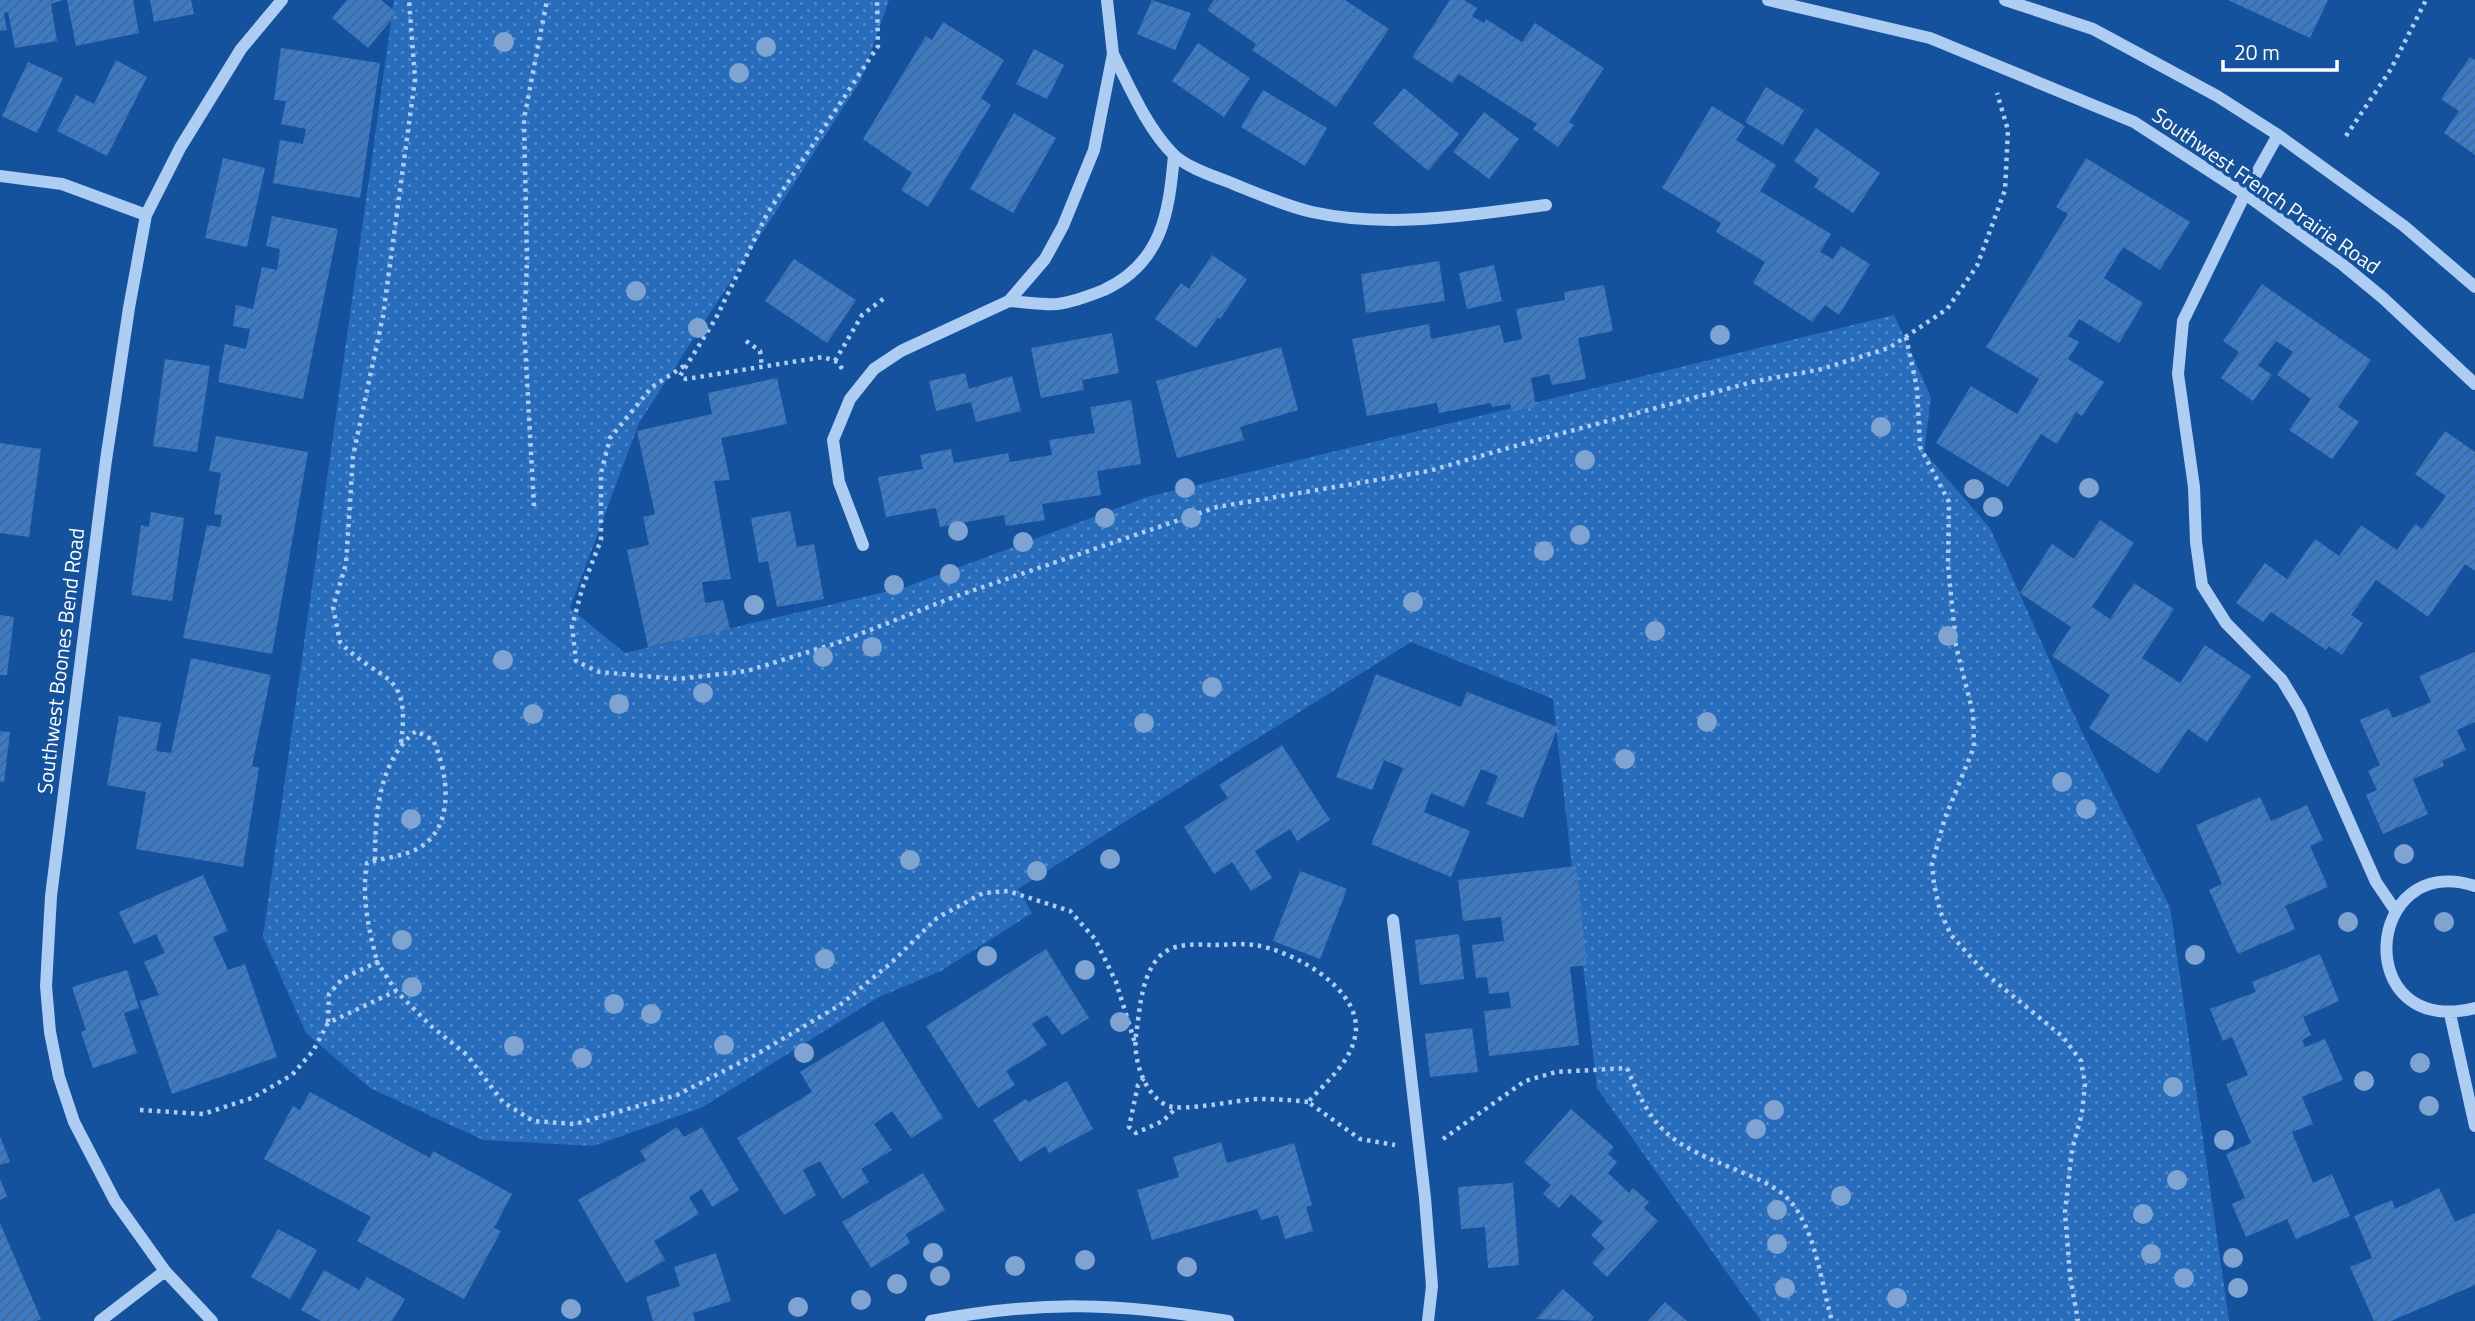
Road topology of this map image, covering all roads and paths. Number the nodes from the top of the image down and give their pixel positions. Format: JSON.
{"nodes":[{"id":1,"x":282,"y":0,"type":"edge"},
{"id":2,"x":409,"y":0,"type":"edge"},
{"id":3,"x":547,"y":0,"type":"edge"},
{"id":4,"x":877,"y":0,"type":"edge"},
{"id":5,"x":1107,"y":0,"type":"edge"},
{"id":6,"x":1768,"y":0,"type":"edge"},
{"id":7,"x":2004,"y":0,"type":"edge"},
{"id":8,"x":2426,"y":0,"type":"edge"},
{"id":9,"x":1113,"y":54,"type":"junction"},
{"id":10,"x":1995,"y":87,"type":"dead end"},
{"id":11,"x":2278,"y":135,"type":"junction"},
{"id":12,"x":2346,"y":136,"type":"dead end"},
{"id":13,"x":1174,"y":155,"type":"junction"},
{"id":14,"x":0,"y":176,"type":"edge"},
{"id":15,"x":2245,"y":194,"type":"junction"},
{"id":16,"x":1546,"y":205,"type":"dead end"},
{"id":17,"x":146,"y":215,"type":"junction"},
{"id":18,"x":2475,"y":287,"type":"edge"},
{"id":19,"x":887,"y":296,"type":"dead end"},
{"id":20,"x":1009,"y":301,"type":"junction"},
{"id":21,"x":1906,"y":337,"type":"junction"},
{"id":22,"x":746,"y":341,"type":"dead end"},
{"id":23,"x":835,"y":361,"type":"junction"},
{"id":24,"x":684,"y":366,"type":"junction"},
{"id":25,"x":762,"y":367,"type":"junction"},
{"id":26,"x":846,"y":374,"type":"dead end"},
{"id":27,"x":2475,"y":384,"type":"edge"},
{"id":28,"x":534,"y":506,"type":"dead end"},
{"id":29,"x":863,"y":545,"type":"dead end"},
{"id":30,"x":401,"y":743,"type":"junction"},
{"id":31,"x":376,"y":860,"type":"junction"},
{"id":32,"x":2475,"y":886,"type":"edge"},
{"id":33,"x":2395,"y":910,"type":"junction"},
{"id":34,"x":1393,"y":920,"type":"dead end"},
{"id":35,"x":378,"y":965,"type":"junction"},
{"id":36,"x":396,"y":990,"type":"junction"},
{"id":37,"x":2475,"y":1008,"type":"edge"},
{"id":38,"x":2450,"y":1014,"type":"junction"},
{"id":39,"x":328,"y":1023,"type":"junction"},
{"id":40,"x":1135,"y":1043,"type":"junction"},
{"id":41,"x":1143,"y":1078,"type":"junction"},
{"id":42,"x":1308,"y":1102,"type":"junction"},
{"id":43,"x":1176,"y":1107,"type":"junction"},
{"id":44,"x":140,"y":1110,"type":"dead end"},
{"id":45,"x":2475,"y":1126,"type":"edge"},
{"id":46,"x":1436,"y":1140,"type":"dead end"},
{"id":47,"x":1406,"y":1145,"type":"dead end"},
{"id":48,"x":165,"y":1272,"type":"junction"},
{"id":49,"x":100,"y":1321,"type":"edge"},
{"id":50,"x":212,"y":1321,"type":"edge"},
{"id":51,"x":930,"y":1321,"type":"edge"},
{"id":52,"x":1228,"y":1321,"type":"edge"},
{"id":53,"x":1428,"y":1321,"type":"edge"},
{"id":54,"x":1832,"y":1321,"type":"edge"},
{"id":55,"x":2078,"y":1321,"type":"edge"}],
"edges":[{"from":1,"to":17,"type":"street","name":"Southwest Boones Bend Road"},
{"from":2,"to":30,"type":"path"},
{"from":3,"to":28,"type":"path"},
{"from":4,"to":24,"type":"path"},
{"from":5,"to":9,"type":"street"},
{"from":6,"to":15,"type":"street","name":"Southwest French Prairie Road"},
{"from":7,"to":11,"type":"street"},
{"from":8,"to":12,"type":"path"},
{"from":9,"to":13,"type":"street"},
{"from":9,"to":20,"type":"street"},
{"from":10,"to":21,"type":"path"},
{"from":11,"to":15,"type":"street"},
{"from":11,"to":18,"type":"street"},
{"from":13,"to":16,"type":"street"},
{"from":13,"to":20,"type":"street"},
{"from":14,"to":17,"type":"street"},
{"from":15,"to":27,"type":"street","name":"Southwest French Prairie Road"},
{"from":15,"to":33,"type":"street"},
{"from":17,"to":48,"type":"street","name":"Southwest Boones Bend Road"},
{"from":19,"to":23,"type":"path"},
{"from":20,"to":29,"type":"street"},
{"from":21,"to":24,"type":"path"},
{"from":21,"to":55,"type":"path"},
{"from":22,"to":25,"type":"path"},
{"from":23,"to":25,"type":"path"},
{"from":23,"to":26,"type":"path"},
{"from":24,"to":25,"type":"path"},
{"from":30,"to":31,"type":"path"},
{"from":30,"to":31,"type":"path"},
{"from":31,"to":35,"type":"path"},
{"from":32,"to":33,"type":"street"},
{"from":33,"to":38,"type":"street"},
{"from":34,"to":53,"type":"street"},
{"from":35,"to":36,"type":"path"},
{"from":35,"to":39,"type":"path"},
{"from":36,"to":39,"type":"path"},
{"from":36,"to":40,"type":"path"},
{"from":37,"to":38,"type":"street"},
{"from":38,"to":45,"type":"street"},
{"from":39,"to":44,"type":"path"},
{"from":40,"to":41,"type":"path"},
{"from":40,"to":42,"type":"path"},
{"from":41,"to":43,"type":"path"},
{"from":41,"to":43,"type":"path"},
{"from":42,"to":43,"type":"path"},
{"from":42,"to":47,"type":"path"},
{"from":46,"to":54,"type":"path"},
{"from":48,"to":49,"type":"street"},
{"from":48,"to":50,"type":"street","name":"Southwest Boones Bend Road"},
{"from":51,"to":52,"type":"street"}]}
